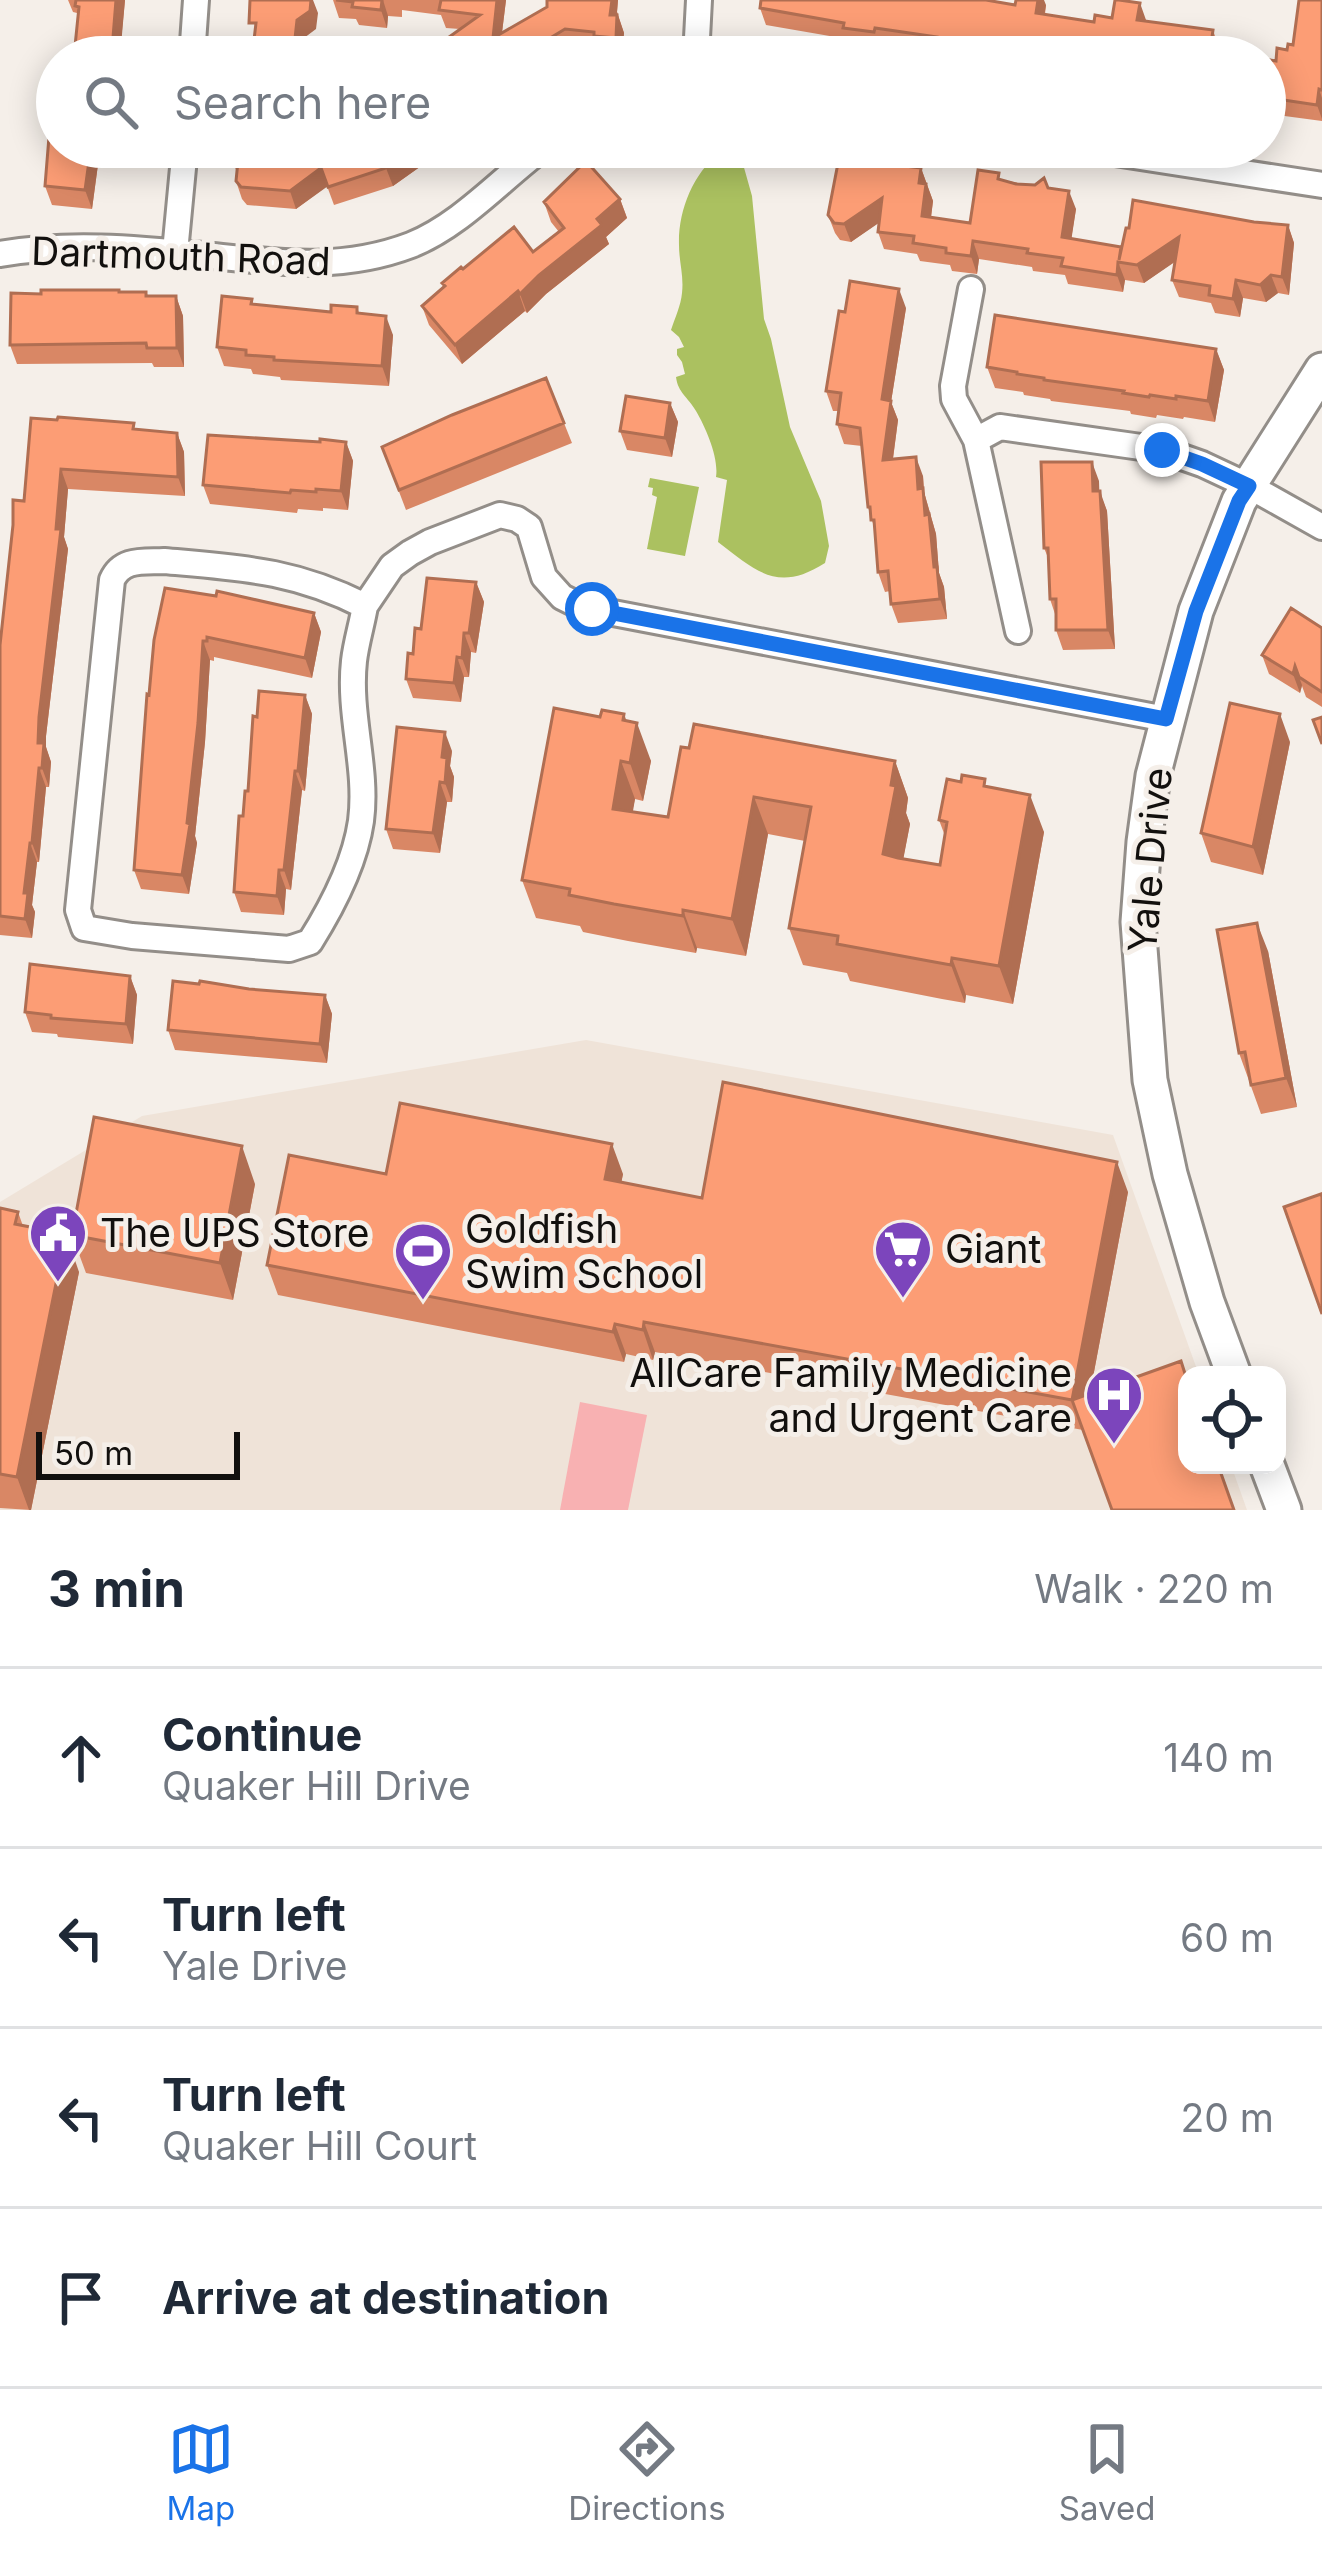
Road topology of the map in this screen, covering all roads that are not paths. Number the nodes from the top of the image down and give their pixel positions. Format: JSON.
{"nodes":[{"id":1,"x":196,"y":0,"type":"edge"},
{"id":2,"x":699,"y":0,"type":"edge"},
{"id":3,"x":193,"y":36,"type":"edge"},
{"id":4,"x":697,"y":36,"type":"edge"},
{"id":5,"x":182,"y":168,"type":"edge"},
{"id":6,"x":518,"y":168,"type":"edge"},
{"id":7,"x":1212,"y":168,"type":"edge"},
{"id":8,"x":1322,"y":185,"type":"edge"},
{"id":9,"x":175,"y":252,"type":"junction"},
{"id":10,"x":0,"y":254,"type":"edge"},
{"id":11,"x":971,"y":289,"type":"dead end"},
{"id":12,"x":1322,"y":370,"type":"edge"},
{"id":13,"x":976,"y":440,"type":"junction"},
{"id":14,"x":1249,"y":486,"type":"junction"},
{"id":15,"x":1322,"y":527,"type":"edge"},
{"id":16,"x":365,"y":606,"type":"junction"},
{"id":17,"x":1018,"y":632,"type":"dead end"},
{"id":18,"x":1166,"y":719,"type":"junction"},
{"id":19,"x":1231,"y":1366,"type":"edge"},
{"id":20,"x":1271,"y":1474,"type":"edge"},
{"id":21,"x":1285,"y":1510,"type":"edge"}],
"edges":[{"from":1,"to":3,"type":"street"},
{"from":2,"to":4,"type":"street"},
{"from":5,"to":9,"type":"street"},
{"from":6,"to":9,"type":"street","name":"Dartmouth Road"},
{"from":7,"to":8,"type":"street"},
{"from":9,"to":10,"type":"street","name":"Dartmouth Road"},
{"from":11,"to":13,"type":"street"},
{"from":12,"to":14,"type":"street","name":"Yale Drive"},
{"from":13,"to":14,"type":"street"},
{"from":13,"to":17,"type":"street"},
{"from":14,"to":15,"type":"street"},
{"from":14,"to":18,"type":"street","name":"Yale Drive"},
{"from":16,"to":16,"type":"street"},
{"from":16,"to":18,"type":"street"},
{"from":18,"to":19,"type":"street","name":"Yale Drive"},
{"from":20,"to":21,"type":"street"}]}
